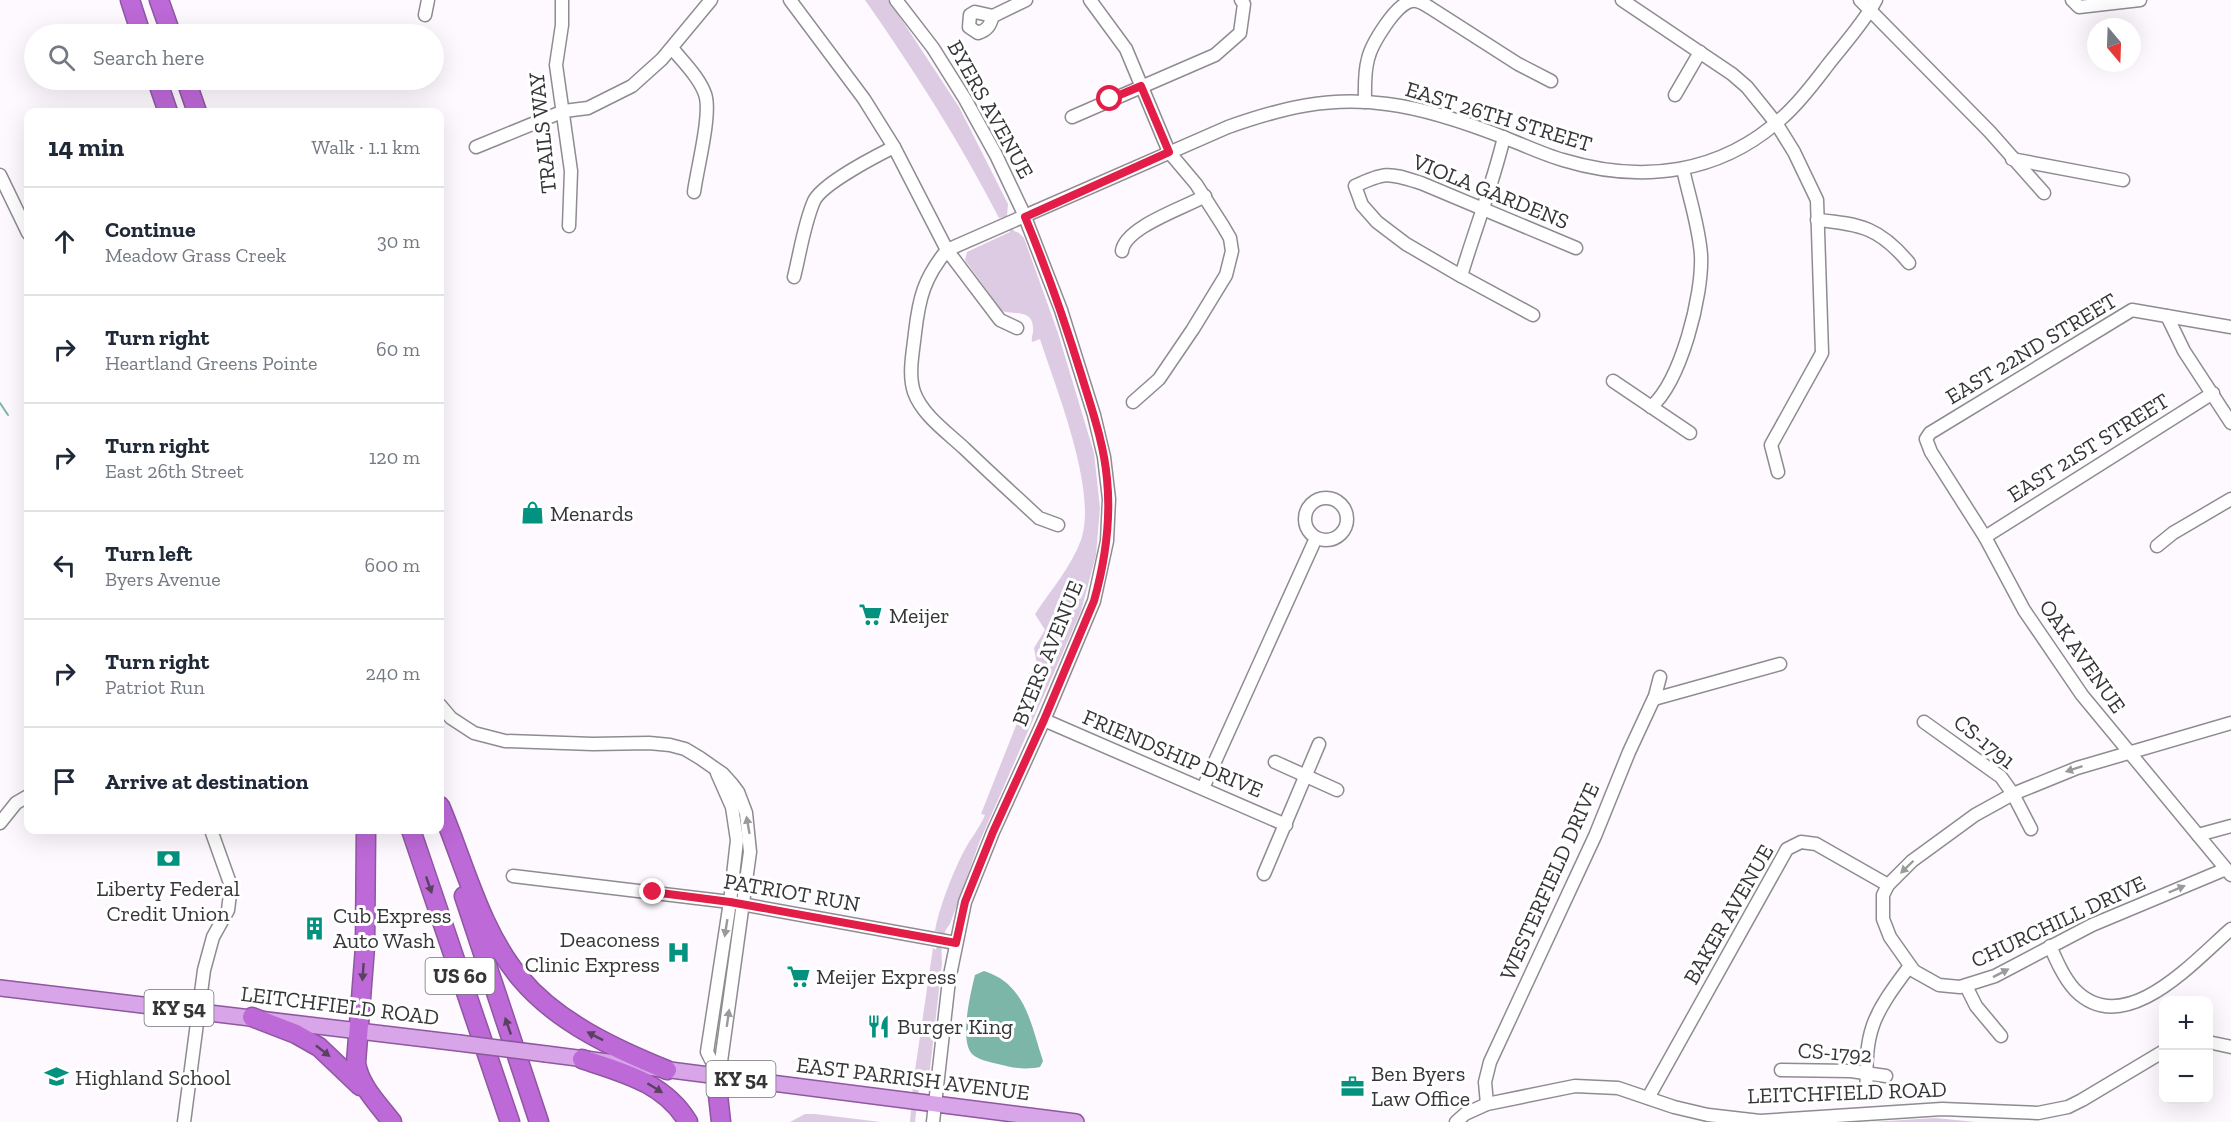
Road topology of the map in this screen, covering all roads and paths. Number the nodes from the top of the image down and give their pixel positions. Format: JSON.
{"nodes":[{"id":1,"x":130,"y":0,"type":"edge"},
{"id":2,"x":159,"y":0,"type":"edge"},
{"id":3,"x":428,"y":0,"type":"edge"},
{"id":4,"x":562,"y":0,"type":"edge"},
{"id":5,"x":711,"y":0,"type":"edge"},
{"id":6,"x":790,"y":0,"type":"edge"},
{"id":7,"x":896,"y":0,"type":"edge"},
{"id":8,"x":1026,"y":0,"type":"edge"},
{"id":9,"x":1090,"y":0,"type":"edge"},
{"id":10,"x":1622,"y":0,"type":"edge"},
{"id":11,"x":1860,"y":0,"type":"edge"},
{"id":12,"x":2072,"y":0,"type":"edge"},
{"id":13,"x":2140,"y":0,"type":"edge"},
{"id":14,"x":1245,"y":1,"type":"edge"},
{"id":15,"x":1418,"y":1,"type":"edge"},
{"id":16,"x":1873,"y":5,"type":"edge"},
{"id":17,"x":425,"y":15,"type":"dead end"},
{"id":18,"x":993,"y":16,"type":"dead end"},
{"id":19,"x":138,"y":24,"type":"edge"},
{"id":20,"x":167,"y":24,"type":"edge"},
{"id":21,"x":672,"y":48,"type":"junction"},
{"id":22,"x":1700,"y":52,"type":"junction"},
{"id":23,"x":1551,"y":81,"type":"dead end"},
{"id":24,"x":1141,"y":86,"type":"junction"},
{"id":25,"x":160,"y":90,"type":"edge"},
{"id":26,"x":189,"y":90,"type":"edge"},
{"id":27,"x":1675,"y":95,"type":"dead end"},
{"id":28,"x":1365,"y":102,"type":"junction"},
{"id":29,"x":167,"y":108,"type":"edge"},
{"id":30,"x":196,"y":108,"type":"edge"},
{"id":31,"x":564,"y":111,"type":"junction"},
{"id":32,"x":1072,"y":117,"type":"dead end"},
{"id":33,"x":1776,"y":123,"type":"junction"},
{"id":34,"x":1504,"y":137,"type":"junction"},
{"id":35,"x":476,"y":147,"type":"dead end"},
{"id":36,"x":894,"y":147,"type":"junction"},
{"id":37,"x":1169,"y":152,"type":"junction"},
{"id":38,"x":2012,"y":159,"type":"junction"},
{"id":39,"x":1683,"y":169,"type":"junction"},
{"id":40,"x":0,"y":175,"type":"edge"},
{"id":41,"x":2123,"y":180,"type":"dead end"},
{"id":42,"x":694,"y":192,"type":"dead end"},
{"id":43,"x":2044,"y":193,"type":"dead end"},
{"id":44,"x":1205,"y":196,"type":"junction"},
{"id":45,"x":1480,"y":210,"type":"junction"},
{"id":46,"x":1025,"y":217,"type":"junction"},
{"id":47,"x":1817,"y":220,"type":"junction"},
{"id":48,"x":24,"y":225,"type":"edge"},
{"id":49,"x":569,"y":226,"type":"dead end"},
{"id":50,"x":1576,"y":248,"type":"dead end"},
{"id":51,"x":947,"y":250,"type":"junction"},
{"id":52,"x":1122,"y":251,"type":"dead end"},
{"id":53,"x":1909,"y":263,"type":"dead end"},
{"id":54,"x":1461,"y":276,"type":"junction"},
{"id":55,"x":794,"y":277,"type":"dead end"},
{"id":56,"x":1533,"y":315,"type":"dead end"},
{"id":57,"x":2167,"y":316,"type":"junction"},
{"id":58,"x":2231,"y":327,"type":"edge"},
{"id":59,"x":1017,"y":328,"type":"dead end"},
{"id":60,"x":1613,"y":381,"type":"dead end"},
{"id":61,"x":2213,"y":393,"type":"junction"},
{"id":62,"x":1133,"y":402,"type":"dead end"},
{"id":63,"x":1651,"y":407,"type":"junction"},
{"id":64,"x":2231,"y":423,"type":"edge"},
{"id":65,"x":1690,"y":434,"type":"dead end"},
{"id":66,"x":1927,"y":443,"type":"joint"},
{"id":67,"x":1778,"y":472,"type":"dead end"},
{"id":68,"x":2231,"y":499,"type":"edge"},
{"id":69,"x":1058,"y":525,"type":"dead end"},
{"id":70,"x":1985,"y":537,"type":"junction"},
{"id":71,"x":1316,"y":538,"type":"dead end"},
{"id":72,"x":2157,"y":546,"type":"dead end"},
{"id":73,"x":1780,"y":664,"type":"dead end"},
{"id":74,"x":1660,"y":677,"type":"dead end"},
{"id":75,"x":1654,"y":699,"type":"junction"},
{"id":76,"x":444,"y":709,"type":"edge"},
{"id":77,"x":1044,"y":720,"type":"junction"},
{"id":78,"x":1924,"y":722,"type":"dead end"},
{"id":79,"x":2231,"y":723,"type":"edge"},
{"id":80,"x":1319,"y":744,"type":"dead end"},
{"id":81,"x":2130,"y":754,"type":"junction"},
{"id":82,"x":1275,"y":762,"type":"dead end"},
{"id":83,"x":716,"y":770,"type":"junction"},
{"id":84,"x":1307,"y":776,"type":"junction"},
{"id":85,"x":1203,"y":788,"type":"junction"},
{"id":86,"x":1337,"y":790,"type":"dead end"},
{"id":87,"x":2013,"y":794,"type":"junction"},
{"id":88,"x":24,"y":798,"type":"edge"},
{"id":89,"x":444,"y":816,"type":"edge"},
{"id":90,"x":0,"y":823,"type":"edge"},
{"id":91,"x":1286,"y":825,"type":"junction"},
{"id":92,"x":2231,"y":826,"type":"edge"},
{"id":93,"x":2031,"y":829,"type":"dead end"},
{"id":94,"x":212,"y":834,"type":"edge"},
{"id":95,"x":366,"y":834,"type":"edge"},
{"id":96,"x":412,"y":834,"type":"edge"},
{"id":97,"x":443,"y":834,"type":"edge"},
{"id":98,"x":2198,"y":835,"type":"junction"},
{"id":99,"x":2228,"y":872,"type":"edge"},
{"id":100,"x":1264,"y":874,"type":"dead end"},
{"id":101,"x":513,"y":876,"type":"dead end"},
{"id":102,"x":1888,"y":885,"type":"junction"},
{"id":103,"x":730,"y":902,"type":"junction"},
{"id":104,"x":744,"y":904,"type":"junction"},
{"id":105,"x":2231,"y":929,"type":"edge"},
{"id":106,"x":956,"y":943,"type":"junction"},
{"id":107,"x":2050,"y":946,"type":"junction"},
{"id":108,"x":1909,"y":967,"type":"junction"},
{"id":109,"x":1966,"y":986,"type":"junction"},
{"id":110,"x":0,"y":988,"type":"edge"},
{"id":111,"x":199,"y":1011,"type":"junction"},
{"id":112,"x":252,"y":1017,"type":"junction"},
{"id":113,"x":358,"y":1030,"type":"junction"},
{"id":114,"x":2001,"y":1036,"type":"dead end"},
{"id":115,"x":2213,"y":1042,"type":"edge"},
{"id":116,"x":459,"y":1043,"type":"joint"},
{"id":117,"x":2231,"y":1047,"type":"edge"},
{"id":118,"x":2159,"y":1053,"type":"edge"},
{"id":119,"x":582,"y":1059,"type":"junction"},
{"id":120,"x":520,"y":1061,"type":"junction"},
{"id":121,"x":667,"y":1070,"type":"junction"},
{"id":122,"x":1781,"y":1070,"type":"dead end"},
{"id":123,"x":1866,"y":1073,"type":"junction"},
{"id":124,"x":720,"y":1076,"type":"junction"},
{"id":125,"x":1886,"y":1076,"type":"dead end"},
{"id":126,"x":1867,"y":1094,"type":"dead end"},
{"id":127,"x":1648,"y":1098,"type":"junction"},
{"id":128,"x":379,"y":1104,"type":"junction"},
{"id":129,"x":935,"y":1104,"type":"junction"},
{"id":130,"x":1486,"y":1104,"type":"junction"},
{"id":131,"x":184,"y":1122,"type":"edge"},
{"id":132,"x":392,"y":1122,"type":"edge"},
{"id":133,"x":510,"y":1122,"type":"edge"},
{"id":134,"x":539,"y":1122,"type":"edge"},
{"id":135,"x":544,"y":1122,"type":"edge"},
{"id":136,"x":688,"y":1122,"type":"edge"},
{"id":137,"x":721,"y":1122,"type":"edge"},
{"id":138,"x":933,"y":1122,"type":"edge"},
{"id":139,"x":1076,"y":1122,"type":"edge"},
{"id":140,"x":1456,"y":1122,"type":"edge"}],
"edges":[{"from":1,"to":19,"type":"highway"},
{"from":2,"to":20,"type":"highway"},
{"from":3,"to":17,"type":"street"},
{"from":4,"to":31,"type":"street","name":"TRAILS WAY"},
{"from":5,"to":21,"type":"street"},
{"from":6,"to":36,"type":"street"},
{"from":7,"to":46,"type":"street","name":"BYERS AVENUE"},
{"from":8,"to":18,"type":"street"},
{"from":9,"to":24,"type":"street"},
{"from":10,"to":22,"type":"street"},
{"from":11,"to":16,"type":"street"},
{"from":12,"to":13,"type":"street"},
{"from":14,"to":24,"type":"street"},
{"from":15,"to":23,"type":"street"},
{"from":15,"to":28,"type":"street"},
{"from":16,"to":33,"type":"street","name":"EAST 26TH STREET"},
{"from":16,"to":38,"type":"street"},
{"from":21,"to":31,"type":"street"},
{"from":21,"to":42,"type":"street"},
{"from":22,"to":27,"type":"street"},
{"from":22,"to":33,"type":"street"},
{"from":24,"to":32,"type":"street"},
{"from":24,"to":37,"type":"street"},
{"from":25,"to":29,"type":"highway"},
{"from":26,"to":30,"type":"highway"},
{"from":28,"to":34,"type":"street","name":"EAST 26TH STREET"},
{"from":28,"to":37,"type":"street","name":"EAST 26TH STREET"},
{"from":31,"to":35,"type":"street"},
{"from":31,"to":49,"type":"street","name":"TRAILS WAY"},
{"from":33,"to":39,"type":"street","name":"EAST 26TH STREET"},
{"from":33,"to":47,"type":"street"},
{"from":34,"to":39,"type":"street","name":"EAST 26TH STREET"},
{"from":34,"to":45,"type":"street"},
{"from":36,"to":51,"type":"street"},
{"from":36,"to":55,"type":"street"},
{"from":37,"to":44,"type":"street"},
{"from":37,"to":46,"type":"street","name":"EAST 26TH STREET"},
{"from":38,"to":41,"type":"street"},
{"from":38,"to":43,"type":"street"},
{"from":39,"to":63,"type":"street"},
{"from":40,"to":48,"type":"street"},
{"from":44,"to":52,"type":"street"},
{"from":44,"to":62,"type":"street"},
{"from":45,"to":50,"type":"street","name":"VIOLA GARDENS"},
{"from":45,"to":54,"type":"street"},
{"from":45,"to":54,"type":"street","name":"VIOLA GARDENS"},
{"from":46,"to":51,"type":"street","name":"EAST 26TH STREET"},
{"from":46,"to":77,"type":"street","name":"BYERS AVENUE"},
{"from":47,"to":53,"type":"street"},
{"from":47,"to":67,"type":"street"},
{"from":51,"to":59,"type":"street"},
{"from":51,"to":69,"type":"street"},
{"from":54,"to":56,"type":"street"},
{"from":57,"to":58,"type":"street","name":"EAST 22ND STREET"},
{"from":57,"to":61,"type":"street"},
{"from":57,"to":66,"type":"street","name":"EAST 22ND STREET"},
{"from":60,"to":63,"type":"street"},
{"from":61,"to":64,"type":"street"},
{"from":61,"to":70,"type":"street","name":"EAST 21ST STREET"},
{"from":63,"to":65,"type":"street"},
{"from":66,"to":70,"type":"street","name":"OAK AVENUE"},
{"from":68,"to":72,"type":"street"},
{"from":70,"to":81,"type":"street","name":"OAK AVENUE"},
{"from":71,"to":85,"type":"street"},
{"from":73,"to":75,"type":"street"},
{"from":74,"to":75,"type":"street","name":"WESTERFIELD DRIVE"},
{"from":75,"to":130,"type":"street","name":"WESTERFIELD DRIVE"},
{"from":76,"to":83,"type":"street"},
{"from":77,"to":85,"type":"street","name":"FRIENDSHIP DRIVE"},
{"from":77,"to":106,"type":"street","name":"BYERS AVENUE"},
{"from":78,"to":87,"type":"street","name":"CS-1791"},
{"from":79,"to":81,"type":"street"},
{"from":80,"to":84,"type":"street"},
{"from":81,"to":87,"type":"street","one_way":true},
{"from":81,"to":98,"type":"street","name":"OAK AVENUE"},
{"from":82,"to":84,"type":"street"},
{"from":83,"to":103,"type":"street"},
{"from":104,"to":83,"type":"street","one_way":true},
{"from":84,"to":86,"type":"street"},
{"from":84,"to":91,"type":"street"},
{"from":85,"to":91,"type":"street","name":"FRIENDSHIP DRIVE"},
{"from":87,"to":93,"type":"street","name":"CS-1791"},
{"from":87,"to":102,"type":"street","one_way":true},
{"from":88,"to":90,"type":"street"},
{"from":121,"to":89,"type":"highway","one_way":true},
{"from":91,"to":100,"type":"street"},
{"from":92,"to":98,"type":"street"},
{"from":94,"to":111,"type":"street"},
{"from":95,"to":113,"type":"highway","one_way":true},
{"from":96,"to":133,"type":"highway","number":"US 60","one_way":true},
{"from":120,"to":97,"type":"highway","number":"US 60","one_way":true},
{"from":98,"to":99,"type":"street","name":"OAK AVENUE"},
{"from":107,"to":99,"type":"street","name":"CHURCHILL DRIVE","one_way":true},
{"from":101,"to":103,"type":"street","name":"PATRIOT RUN"},
{"from":102,"to":108,"type":"street"},
{"from":102,"to":127,"type":"street","name":"BAKER AVENUE"},
{"from":103,"to":104,"type":"street","name":"PATRIOT RUN"},
{"from":103,"to":124,"type":"street","one_way":true},
{"from":104,"to":106,"type":"street","name":"PATRIOT RUN"},
{"from":124,"to":104,"type":"street","one_way":true},
{"from":105,"to":107,"type":"street"},
{"from":106,"to":129,"type":"street","name":"BYERS AVENUE"},
{"from":109,"to":107,"type":"street","name":"CHURCHILL DRIVE","one_way":true},
{"from":108,"to":109,"type":"street","name":"CHURCHILL DRIVE"},
{"from":108,"to":123,"type":"street"},
{"from":109,"to":114,"type":"street"},
{"from":110,"to":111,"type":"main road","name":"LEITCHFIELD ROAD","number":"KY 54"},
{"from":111,"to":112,"type":"main road","name":"LEITCHFIELD ROAD","number":"KY 54"},
{"from":111,"to":131,"type":"street"},
{"from":112,"to":113,"type":"main road","name":"LEITCHFIELD ROAD","number":"KY 54"},
{"from":112,"to":128,"type":"highway","one_way":true},
{"from":113,"to":116,"type":"main road","name":"LEITCHFIELD ROAD","number":"KY 54"},
{"from":113,"to":128,"type":"highway"},
{"from":115,"to":117,"type":"street"},
{"from":116,"to":119,"type":"main road","name":"EAST PARRISH AVENUE","number":"KY 54","bridge":true},
{"from":118,"to":127,"type":"street","name":"LEITCHFIELD ROAD"},
{"from":119,"to":121,"type":"main road","name":"EAST PARRISH AVENUE","number":"KY 54"},
{"from":119,"to":136,"type":"highway","one_way":true},
{"from":120,"to":134,"type":"highway","number":"US 60"},
{"from":120,"to":135,"type":"highway"},
{"from":121,"to":124,"type":"main road","name":"EAST PARRISH AVENUE","number":"KY 54"},
{"from":122,"to":123,"type":"street","name":"CS-1792"},
{"from":123,"to":125,"type":"street","name":"CS-1792"},
{"from":123,"to":126,"type":"street"},
{"from":124,"to":129,"type":"main road","name":"EAST PARRISH AVENUE","number":"KY 54"},
{"from":124,"to":137,"type":"highway"},
{"from":127,"to":130,"type":"street","name":"LEITCHFIELD ROAD"},
{"from":128,"to":132,"type":"highway"},
{"from":129,"to":138,"type":"street","name":"BYERS AVENUE"},
{"from":129,"to":139,"type":"main road","name":"EAST PARRISH AVENUE","number":"KY 54"},
{"from":130,"to":140,"type":"street","name":"LEITCHFIELD ROAD"}]}
